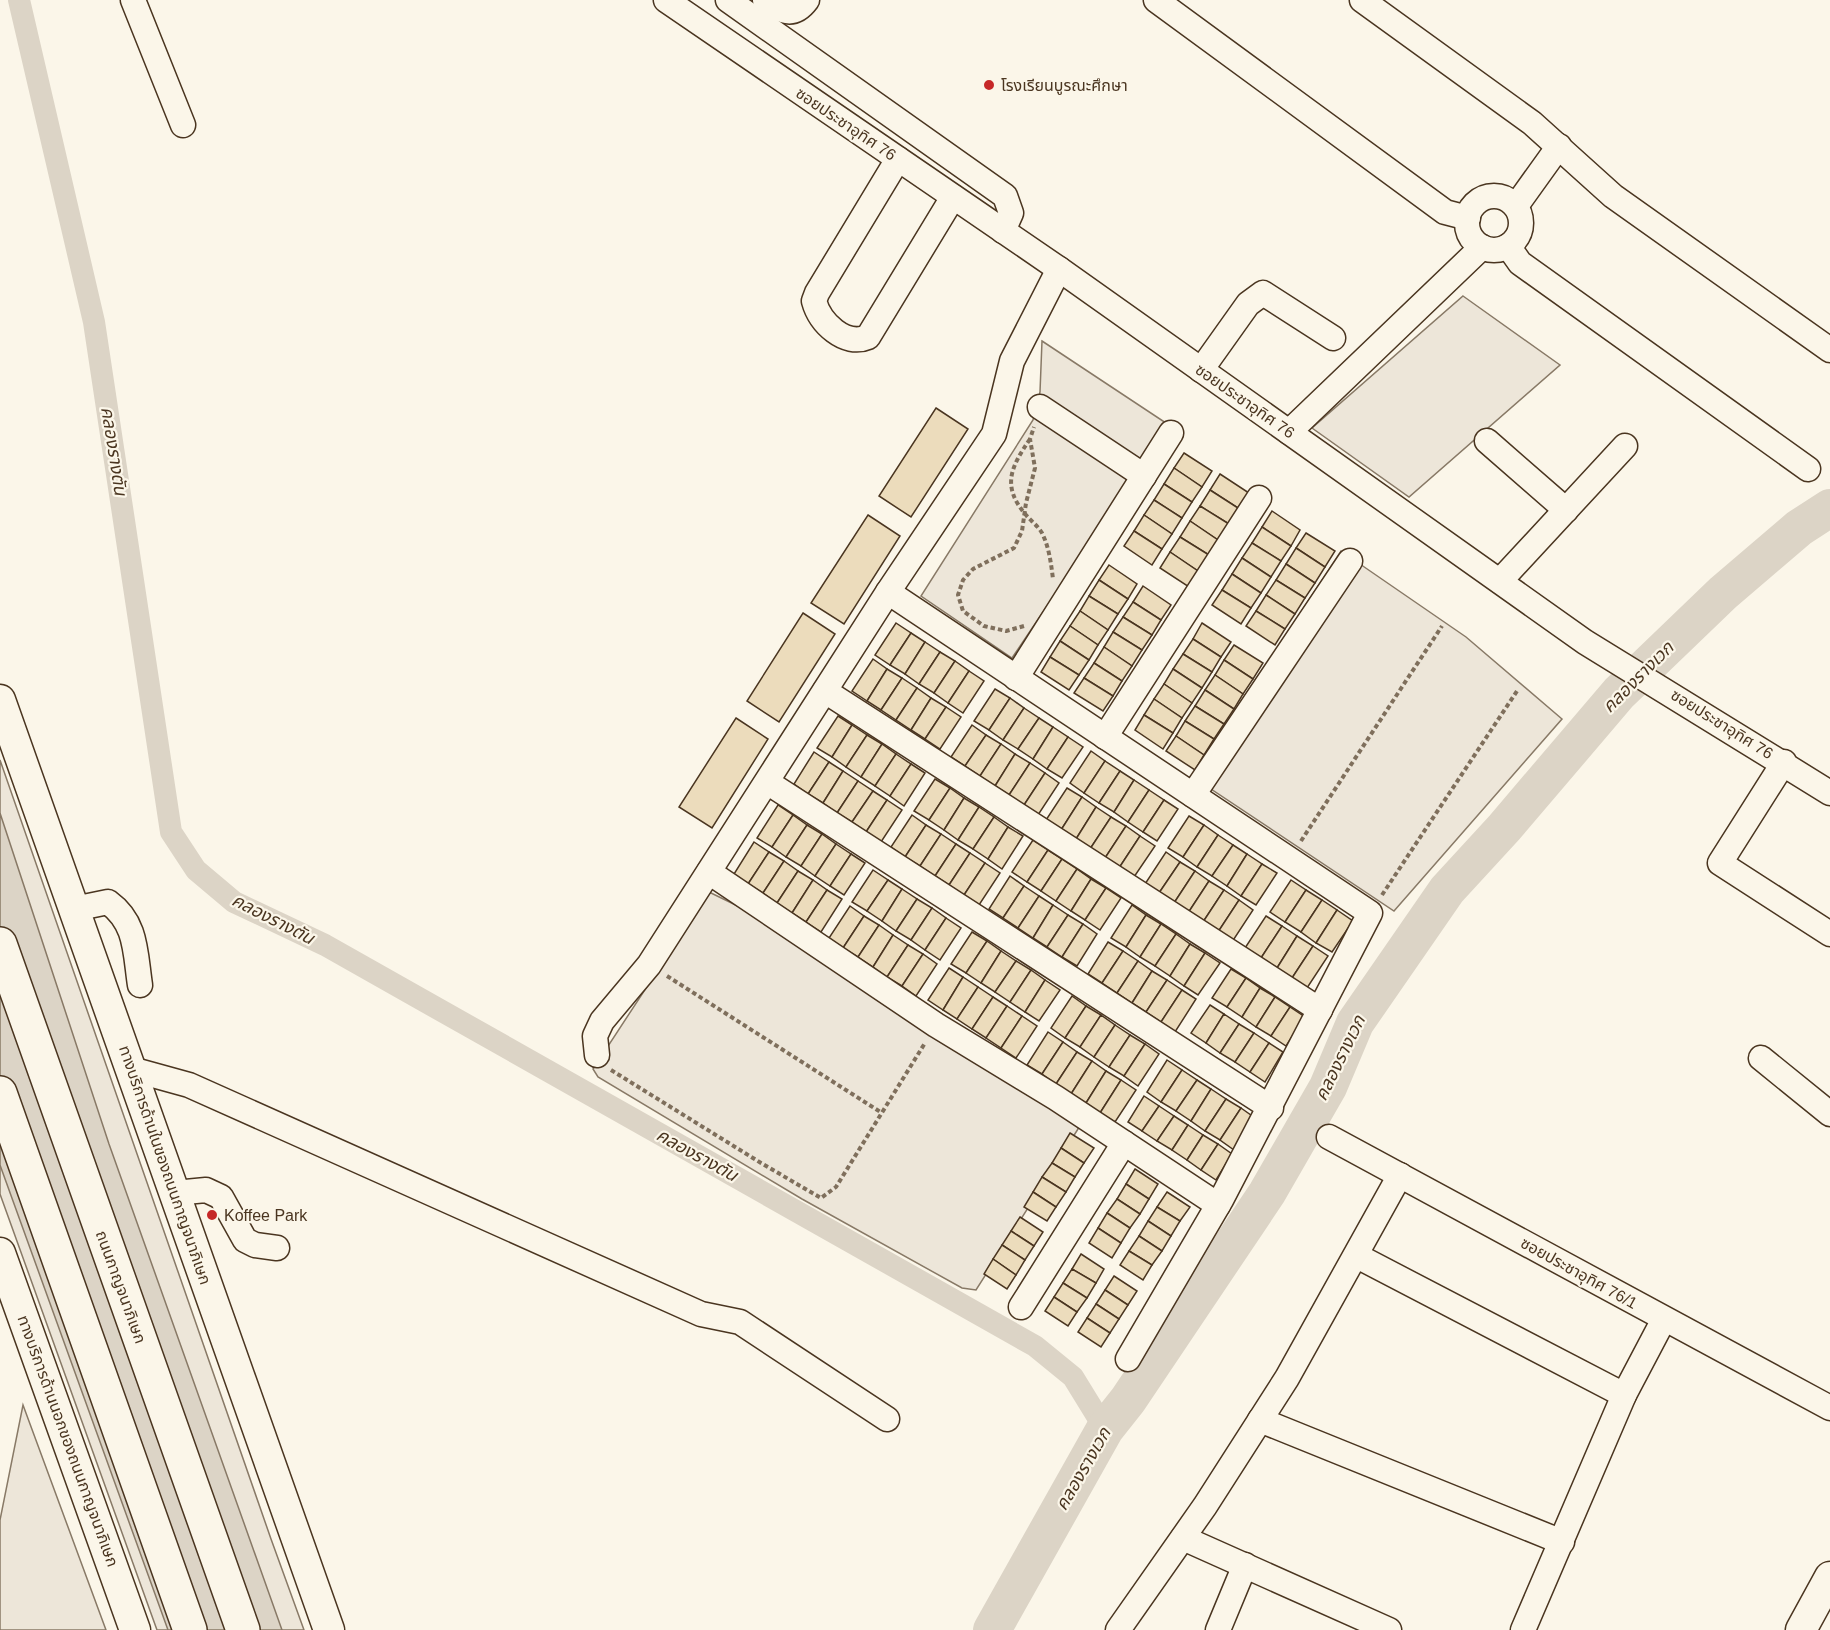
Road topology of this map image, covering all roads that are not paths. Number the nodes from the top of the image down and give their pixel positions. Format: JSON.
{"nodes":[{"id":1,"x":133,"y":0,"type":"edge"},
{"id":2,"x":666,"y":0,"type":"edge"},
{"id":3,"x":728,"y":0,"type":"edge"},
{"id":4,"x":765,"y":0,"type":"edge"},
{"id":5,"x":807,"y":0,"type":"edge"},
{"id":6,"x":1156,"y":0,"type":"edge"},
{"id":7,"x":1362,"y":0,"type":"edge"},
{"id":8,"x":183,"y":125,"type":"dead end"},
{"id":9,"x":1559,"y":146,"type":"junction"},
{"id":10,"x":898,"y":159,"type":"junction"},
{"id":11,"x":953,"y":197,"type":"junction"},
{"id":12,"x":1515,"y":206,"type":"junction"},
{"id":13,"x":1468,"y":218,"type":"junction"},
{"id":14,"x":1003,"y":231,"type":"junction"},
{"id":15,"x":1508,"y":246,"type":"junction"},
{"id":16,"x":1482,"y":247,"type":"junction"},
{"id":17,"x":1059,"y":269,"type":"junction"},
{"id":18,"x":1333,"y":338,"type":"dead end"},
{"id":19,"x":1830,"y":350,"type":"edge"},
{"id":20,"x":1201,"y":370,"type":"junction"},
{"id":21,"x":1040,"y":407,"type":"road end"},
{"id":22,"x":1289,"y":432,"type":"junction"},
{"id":23,"x":1171,"y":433,"type":"dead end"},
{"id":24,"x":1487,"y":441,"type":"dead end"},
{"id":25,"x":1625,"y":446,"type":"dead end"},
{"id":26,"x":1808,"y":469,"type":"dead end"},
{"id":27,"x":1144,"y":476,"type":"junction"},
{"id":28,"x":1259,"y":498,"type":"dead end"},
{"id":29,"x":1566,"y":510,"type":"junction"},
{"id":30,"x":1350,"y":561,"type":"dead end"},
{"id":31,"x":1500,"y":581,"type":"junction"},
{"id":32,"x":888,"y":592,"type":"junction"},
{"id":33,"x":1016,"y":678,"type":"junction"},
{"id":34,"x":825,"y":691,"type":"junction"},
{"id":35,"x":0,"y":700,"type":"edge"},
{"id":36,"x":1105,"y":737,"type":"junction"},
{"id":37,"x":1784,"y":762,"type":"junction"},
{"id":38,"x":767,"y":782,"type":"junction"},
{"id":39,"x":1830,"y":793,"type":"edge"},
{"id":40,"x":1193,"y":795,"type":"junction"},
{"id":41,"x":709,"y":872,"type":"junction"},
{"id":42,"x":74,"y":909,"type":"junction"},
{"id":43,"x":1830,"y":934,"type":"edge"},
{"id":44,"x":0,"y":944,"type":"edge"},
{"id":45,"x":140,"y":985,"type":"dead end"},
{"id":46,"x":1320,"y":1010,"type":"junction"},
{"id":47,"x":597,"y":1055,"type":"road end"},
{"id":48,"x":1761,"y":1058,"type":"dead end"},
{"id":49,"x":131,"y":1069,"type":"junction"},
{"id":50,"x":0,"y":1093,"type":"edge"},
{"id":51,"x":1271,"y":1108,"type":"junction"},
{"id":52,"x":1830,"y":1114,"type":"edge"},
{"id":53,"x":1329,"y":1137,"type":"dead end"},
{"id":54,"x":1124,"y":1143,"type":"junction"},
{"id":55,"x":1400,"y":1175,"type":"junction"},
{"id":56,"x":175,"y":1193,"type":"junction"},
{"id":57,"x":1218,"y":1205,"type":"junction"},
{"id":58,"x":277,"y":1248,"type":"dead end"},
{"id":59,"x":0,"y":1253,"type":"edge"},
{"id":60,"x":1357,"y":1256,"type":"junction"},
{"id":61,"x":1021,"y":1307,"type":"dead end"},
{"id":62,"x":1664,"y":1319,"type":"junction"},
{"id":63,"x":1128,"y":1359,"type":"dead end"},
{"id":64,"x":1624,"y":1395,"type":"junction"},
{"id":65,"x":1830,"y":1408,"type":"edge"},
{"id":66,"x":887,"y":1419,"type":"dead end"},
{"id":67,"x":1260,"y":1420,"type":"junction"},
{"id":68,"x":1183,"y":1538,"type":"junction"},
{"id":69,"x":1562,"y":1542,"type":"junction"},
{"id":70,"x":1245,"y":1565,"type":"junction"},
{"id":71,"x":1829,"y":1581,"type":"edge"},
{"id":72,"x":1374,"y":1627,"type":"edge"},
{"id":73,"x":135,"y":1630,"type":"edge"},
{"id":74,"x":190,"y":1630,"type":"edge"},
{"id":75,"x":243,"y":1630,"type":"edge"},
{"id":76,"x":329,"y":1630,"type":"edge"},
{"id":77,"x":1118,"y":1630,"type":"edge"},
{"id":78,"x":1218,"y":1630,"type":"edge"},
{"id":79,"x":1523,"y":1630,"type":"edge"},
{"id":80,"x":1801,"y":1630,"type":"edge"}],
"edges":[{"from":1,"to":8,"type":"street"},
{"from":2,"to":10,"type":"street","name":"ซอยประชาอุทิศ 76"},
{"from":3,"to":14,"type":"street"},
{"from":4,"to":5,"type":"street"},
{"from":6,"to":13,"type":"street"},
{"from":7,"to":9,"type":"street"},
{"from":9,"to":12,"type":"street"},
{"from":9,"to":19,"type":"street"},
{"from":10,"to":11,"type":"street","name":"ซอยประชาอุทิศ 76"},
{"from":10,"to":11,"type":"street"},
{"from":11,"to":14,"type":"street","name":"ซอยประชาอุทิศ 76"},
{"from":12,"to":13,"type":"street"},
{"from":12,"to":15,"type":"street"},
{"from":13,"to":16,"type":"street"},
{"from":14,"to":17,"type":"street","name":"ซอยประชาอุทิศ 76"},
{"from":15,"to":16,"type":"street"},
{"from":15,"to":26,"type":"street"},
{"from":16,"to":22,"type":"street"},
{"from":17,"to":20,"type":"street","name":"ซอยประชาอุทิศ 76"},
{"from":17,"to":32,"type":"street"},
{"from":18,"to":20,"type":"street"},
{"from":20,"to":22,"type":"street","name":"ซอยประชาอุทิศ 76"},
{"from":21,"to":27,"type":"street"},
{"from":22,"to":31,"type":"street","name":"ซอยประชาอุทิศ 76"},
{"from":23,"to":27,"type":"street"},
{"from":24,"to":29,"type":"street"},
{"from":25,"to":29,"type":"street"},
{"from":27,"to":33,"type":"street"},
{"from":28,"to":36,"type":"street"},
{"from":29,"to":31,"type":"street"},
{"from":30,"to":40,"type":"street"},
{"from":31,"to":37,"type":"street","name":"ซอยประชาอุทิศ 76"},
{"from":32,"to":33,"type":"street"},
{"from":32,"to":34,"type":"street"},
{"from":33,"to":36,"type":"street"},
{"from":34,"to":38,"type":"street"},
{"from":34,"to":46,"type":"street"},
{"from":35,"to":42,"type":"main road","name":"ทางบริการด้านในของถนนกาญจนาภิเษก"},
{"from":36,"to":40,"type":"street"},
{"from":37,"to":39,"type":"street","name":"ซอยประชาอุทิศ 76"},
{"from":37,"to":43,"type":"street"},
{"from":38,"to":41,"type":"street"},
{"from":38,"to":51,"type":"street"},
{"from":40,"to":46,"type":"street"},
{"from":41,"to":47,"type":"street"},
{"from":41,"to":54,"type":"street"},
{"from":42,"to":45,"type":"street"},
{"from":42,"to":49,"type":"main road","name":"ทางบริการด้านในของถนนกาญจนาภิเษก"},
{"from":44,"to":75,"type":"highway","name":"ถนนกาญจนาภิเษก"},
{"from":46,"to":51,"type":"street"},
{"from":48,"to":52,"type":"street"},
{"from":49,"to":56,"type":"main road","name":"ทางบริการด้านในของถนนกาญจนาภิเษก"},
{"from":49,"to":66,"type":"street"},
{"from":50,"to":74,"type":"highway"},
{"from":51,"to":57,"type":"street"},
{"from":53,"to":55,"type":"street","name":"ซอยประชาอุทิศ 76/1"},
{"from":54,"to":57,"type":"street"},
{"from":54,"to":61,"type":"street"},
{"from":55,"to":60,"type":"street"},
{"from":55,"to":62,"type":"street","name":"ซอยประชาอุทิศ 76/1"},
{"from":56,"to":58,"type":"street"},
{"from":56,"to":76,"type":"main road","name":"ทางบริการด้านในของถนนกาญจนาภิเษก"},
{"from":57,"to":63,"type":"street"},
{"from":59,"to":73,"type":"main road","name":"ทางบริการด้านนอกของถนนกาญจนาภิเษก"},
{"from":60,"to":64,"type":"street"},
{"from":60,"to":67,"type":"street"},
{"from":62,"to":64,"type":"street"},
{"from":62,"to":65,"type":"street","name":"ซอยประชาอุทิศ 76/1"},
{"from":64,"to":69,"type":"street"},
{"from":67,"to":68,"type":"street"},
{"from":67,"to":69,"type":"street"},
{"from":68,"to":70,"type":"street"},
{"from":68,"to":77,"type":"street"},
{"from":69,"to":79,"type":"street"},
{"from":70,"to":72,"type":"street"},
{"from":70,"to":78,"type":"street"},
{"from":71,"to":80,"type":"main road"}]}
